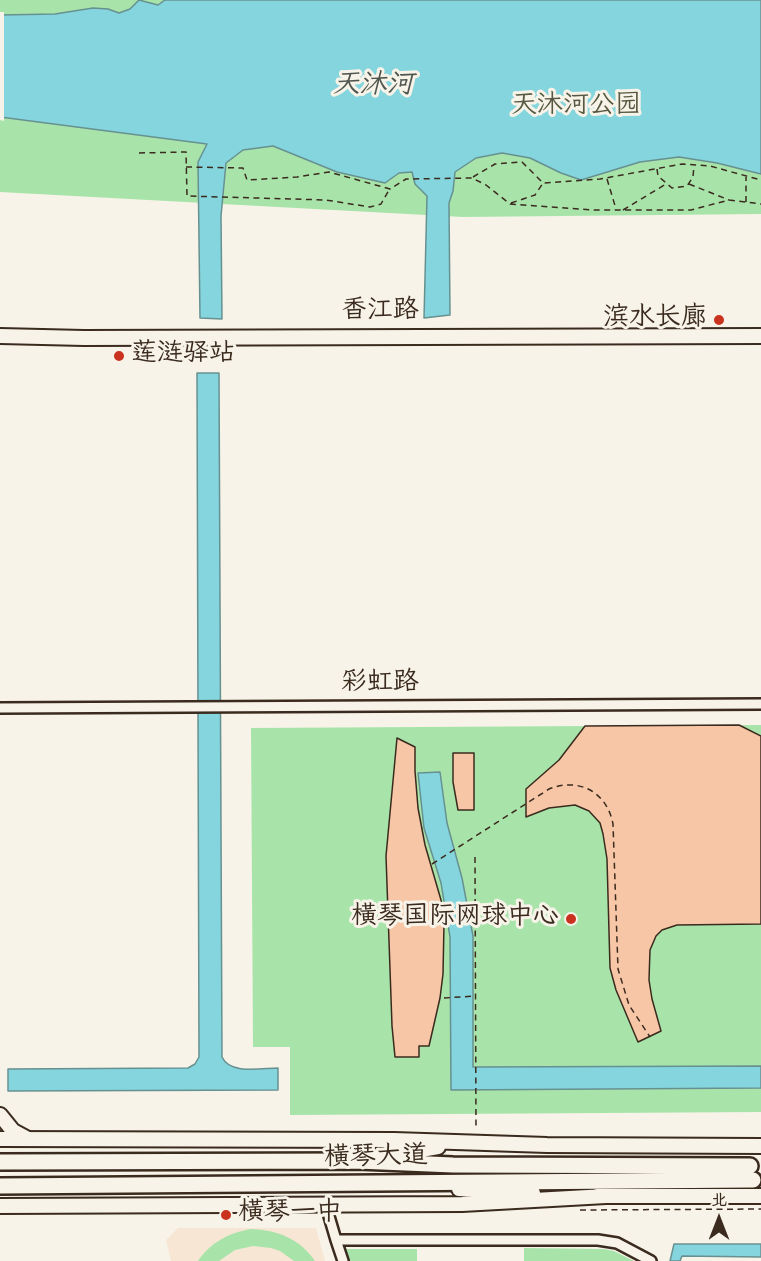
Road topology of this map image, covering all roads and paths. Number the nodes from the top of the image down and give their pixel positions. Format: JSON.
{"nodes":[{"id":1,"x":139,"y":153,"type":"dead end"},
{"id":2,"x":694,"y":165,"type":"junction"},
{"id":3,"x":186,"y":167,"type":"junction"},
{"id":4,"x":657,"y":168,"type":"junction"},
{"id":5,"x":746,"y":176,"type":"junction"},
{"id":6,"x":472,"y":178,"type":"junction"},
{"id":7,"x":607,"y":178,"type":"junction"},
{"id":8,"x":761,"y":180,"type":"edge"},
{"id":9,"x":543,"y":183,"type":"junction"},
{"id":10,"x":666,"y":184,"type":"junction"},
{"id":11,"x":688,"y":184,"type":"junction"},
{"id":12,"x":390,"y":189,"type":"junction"},
{"id":13,"x":729,"y":200,"type":"junction"},
{"id":14,"x":746,"y":202,"type":"junction"},
{"id":15,"x":510,"y":204,"type":"junction"},
{"id":16,"x":761,"y":204,"type":"edge"},
{"id":17,"x":617,"y":210,"type":"junction"},
{"id":18,"x":623,"y":210,"type":"junction"},
{"id":19,"x":0,"y":336,"type":"edge"},
{"id":20,"x":761,"y":336,"type":"edge"},
{"id":21,"x":761,"y":704,"type":"edge"},
{"id":22,"x":0,"y":708,"type":"edge"},
{"id":23,"x":475,"y":857,"type":"dead end"},
{"id":24,"x":432,"y":864,"type":"dead end"},
{"id":25,"x":476,"y":996,"type":"junction"},
{"id":26,"x":444,"y":998,"type":"dead end"},
{"id":27,"x":650,"y":1037,"type":"dead end"},
{"id":28,"x":0,"y":1116,"type":"edge"},
{"id":29,"x":474,"y":1137,"type":"junction"},
{"id":30,"x":0,"y":1139,"type":"edge"},
{"id":31,"x":27,"y":1139,"type":"junction"},
{"id":32,"x":761,"y":1146,"type":"edge"},
{"id":33,"x":358,"y":1161,"type":"junction"},
{"id":34,"x":0,"y":1162,"type":"edge"},
{"id":35,"x":379,"y":1184,"type":"junction"},
{"id":36,"x":0,"y":1186,"type":"edge"},
{"id":37,"x":606,"y":1196,"type":"junction"},
{"id":38,"x":761,"y":1197,"type":"edge"},
{"id":39,"x":0,"y":1206,"type":"edge"},
{"id":40,"x":326,"y":1206,"type":"junction"},
{"id":41,"x":336,"y":1240,"type":"junction"},
{"id":42,"x":342,"y":1261,"type":"edge"},
{"id":43,"x":651,"y":1261,"type":"edge"}],
"edges":[{"from":1,"to":3,"type":"path"},
{"from":2,"to":4,"type":"path"},
{"from":2,"to":5,"type":"path"},
{"from":2,"to":11,"type":"path"},
{"from":3,"to":12,"type":"path"},
{"from":3,"to":12,"type":"path"},
{"from":4,"to":7,"type":"path"},
{"from":4,"to":10,"type":"path"},
{"from":5,"to":8,"type":"path"},
{"from":5,"to":14,"type":"path"},
{"from":6,"to":9,"type":"path"},
{"from":6,"to":12,"type":"path"},
{"from":6,"to":15,"type":"path"},
{"from":7,"to":9,"type":"path"},
{"from":7,"to":17,"type":"path"},
{"from":9,"to":15,"type":"path"},
{"from":10,"to":11,"type":"path"},
{"from":10,"to":18,"type":"path"},
{"from":11,"to":13,"type":"path"},
{"from":13,"to":14,"type":"path"},
{"from":13,"to":18,"type":"path"},
{"from":14,"to":16,"type":"path"},
{"from":15,"to":17,"type":"path"},
{"from":17,"to":18,"type":"path"},
{"from":19,"to":20,"type":"main road","name":"香江路"},
{"from":21,"to":22,"type":"street","name":"彩虹路"},
{"from":23,"to":25,"type":"path"},
{"from":24,"to":27,"type":"path"},
{"from":25,"to":26,"type":"path"},
{"from":25,"to":29,"type":"path"},
{"from":28,"to":31,"type":"main road"},
{"from":29,"to":31,"type":"main road"},
{"from":29,"to":32,"type":"main road"},
{"from":29,"to":33,"type":"main road"},
{"from":30,"to":31,"type":"main road"},
{"from":33,"to":34,"type":"main road","name":"横琴大道"},
{"from":33,"to":35,"type":"main road","name":"横琴大道"},
{"from":35,"to":36,"type":"main road","name":"横琴大道"},
{"from":35,"to":37,"type":"main road"},
{"from":37,"to":38,"type":"main road"},
{"from":37,"to":40,"type":"main road"},
{"from":39,"to":40,"type":"main road"},
{"from":40,"to":41,"type":"street"},
{"from":41,"to":42,"type":"street"},
{"from":41,"to":43,"type":"street"}]}
